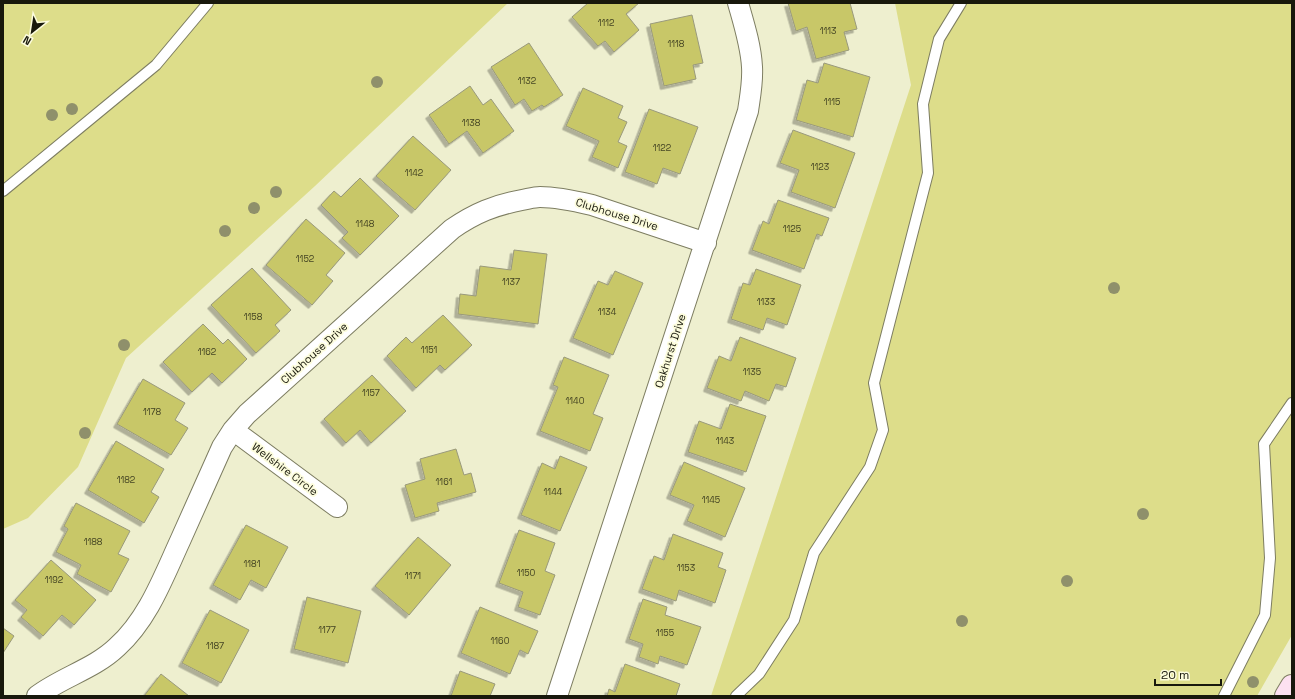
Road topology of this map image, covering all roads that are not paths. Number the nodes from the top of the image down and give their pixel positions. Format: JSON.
{"nodes":[{"id":1,"x":208,"y":3,"type":"edge"},
{"id":2,"x":738,"y":3,"type":"edge"},
{"id":3,"x":961,"y":3,"type":"edge"},
{"id":4,"x":3,"y":191,"type":"edge"},
{"id":5,"x":706,"y":243,"type":"junction"},
{"id":6,"x":1292,"y":403,"type":"edge"},
{"id":7,"x":233,"y":430,"type":"junction"},
{"id":8,"x":337,"y":507,"type":"dead end"},
{"id":9,"x":1292,"y":686,"type":"edge"},
{"id":10,"x":37,"y":696,"type":"edge"},
{"id":11,"x":557,"y":696,"type":"edge"},
{"id":12,"x":736,"y":696,"type":"edge"},
{"id":13,"x":1224,"y":696,"type":"edge"},
{"id":14,"x":1286,"y":696,"type":"edge"}],
"edges":[{"from":1,"to":4,"type":"lane"},
{"from":2,"to":5,"type":"street","name":"Oakhurst Drive"},
{"from":3,"to":12,"type":"lane"},
{"from":5,"to":7,"type":"street","name":"Clubhouse Drive"},
{"from":5,"to":11,"type":"street","name":"Oakhurst Drive"},
{"from":6,"to":13,"type":"lane"},
{"from":7,"to":8,"type":"street","name":"Wellshire Circle"},
{"from":7,"to":10,"type":"street","name":"Clubhouse Drive"},
{"from":9,"to":14,"type":"main road"}]}
